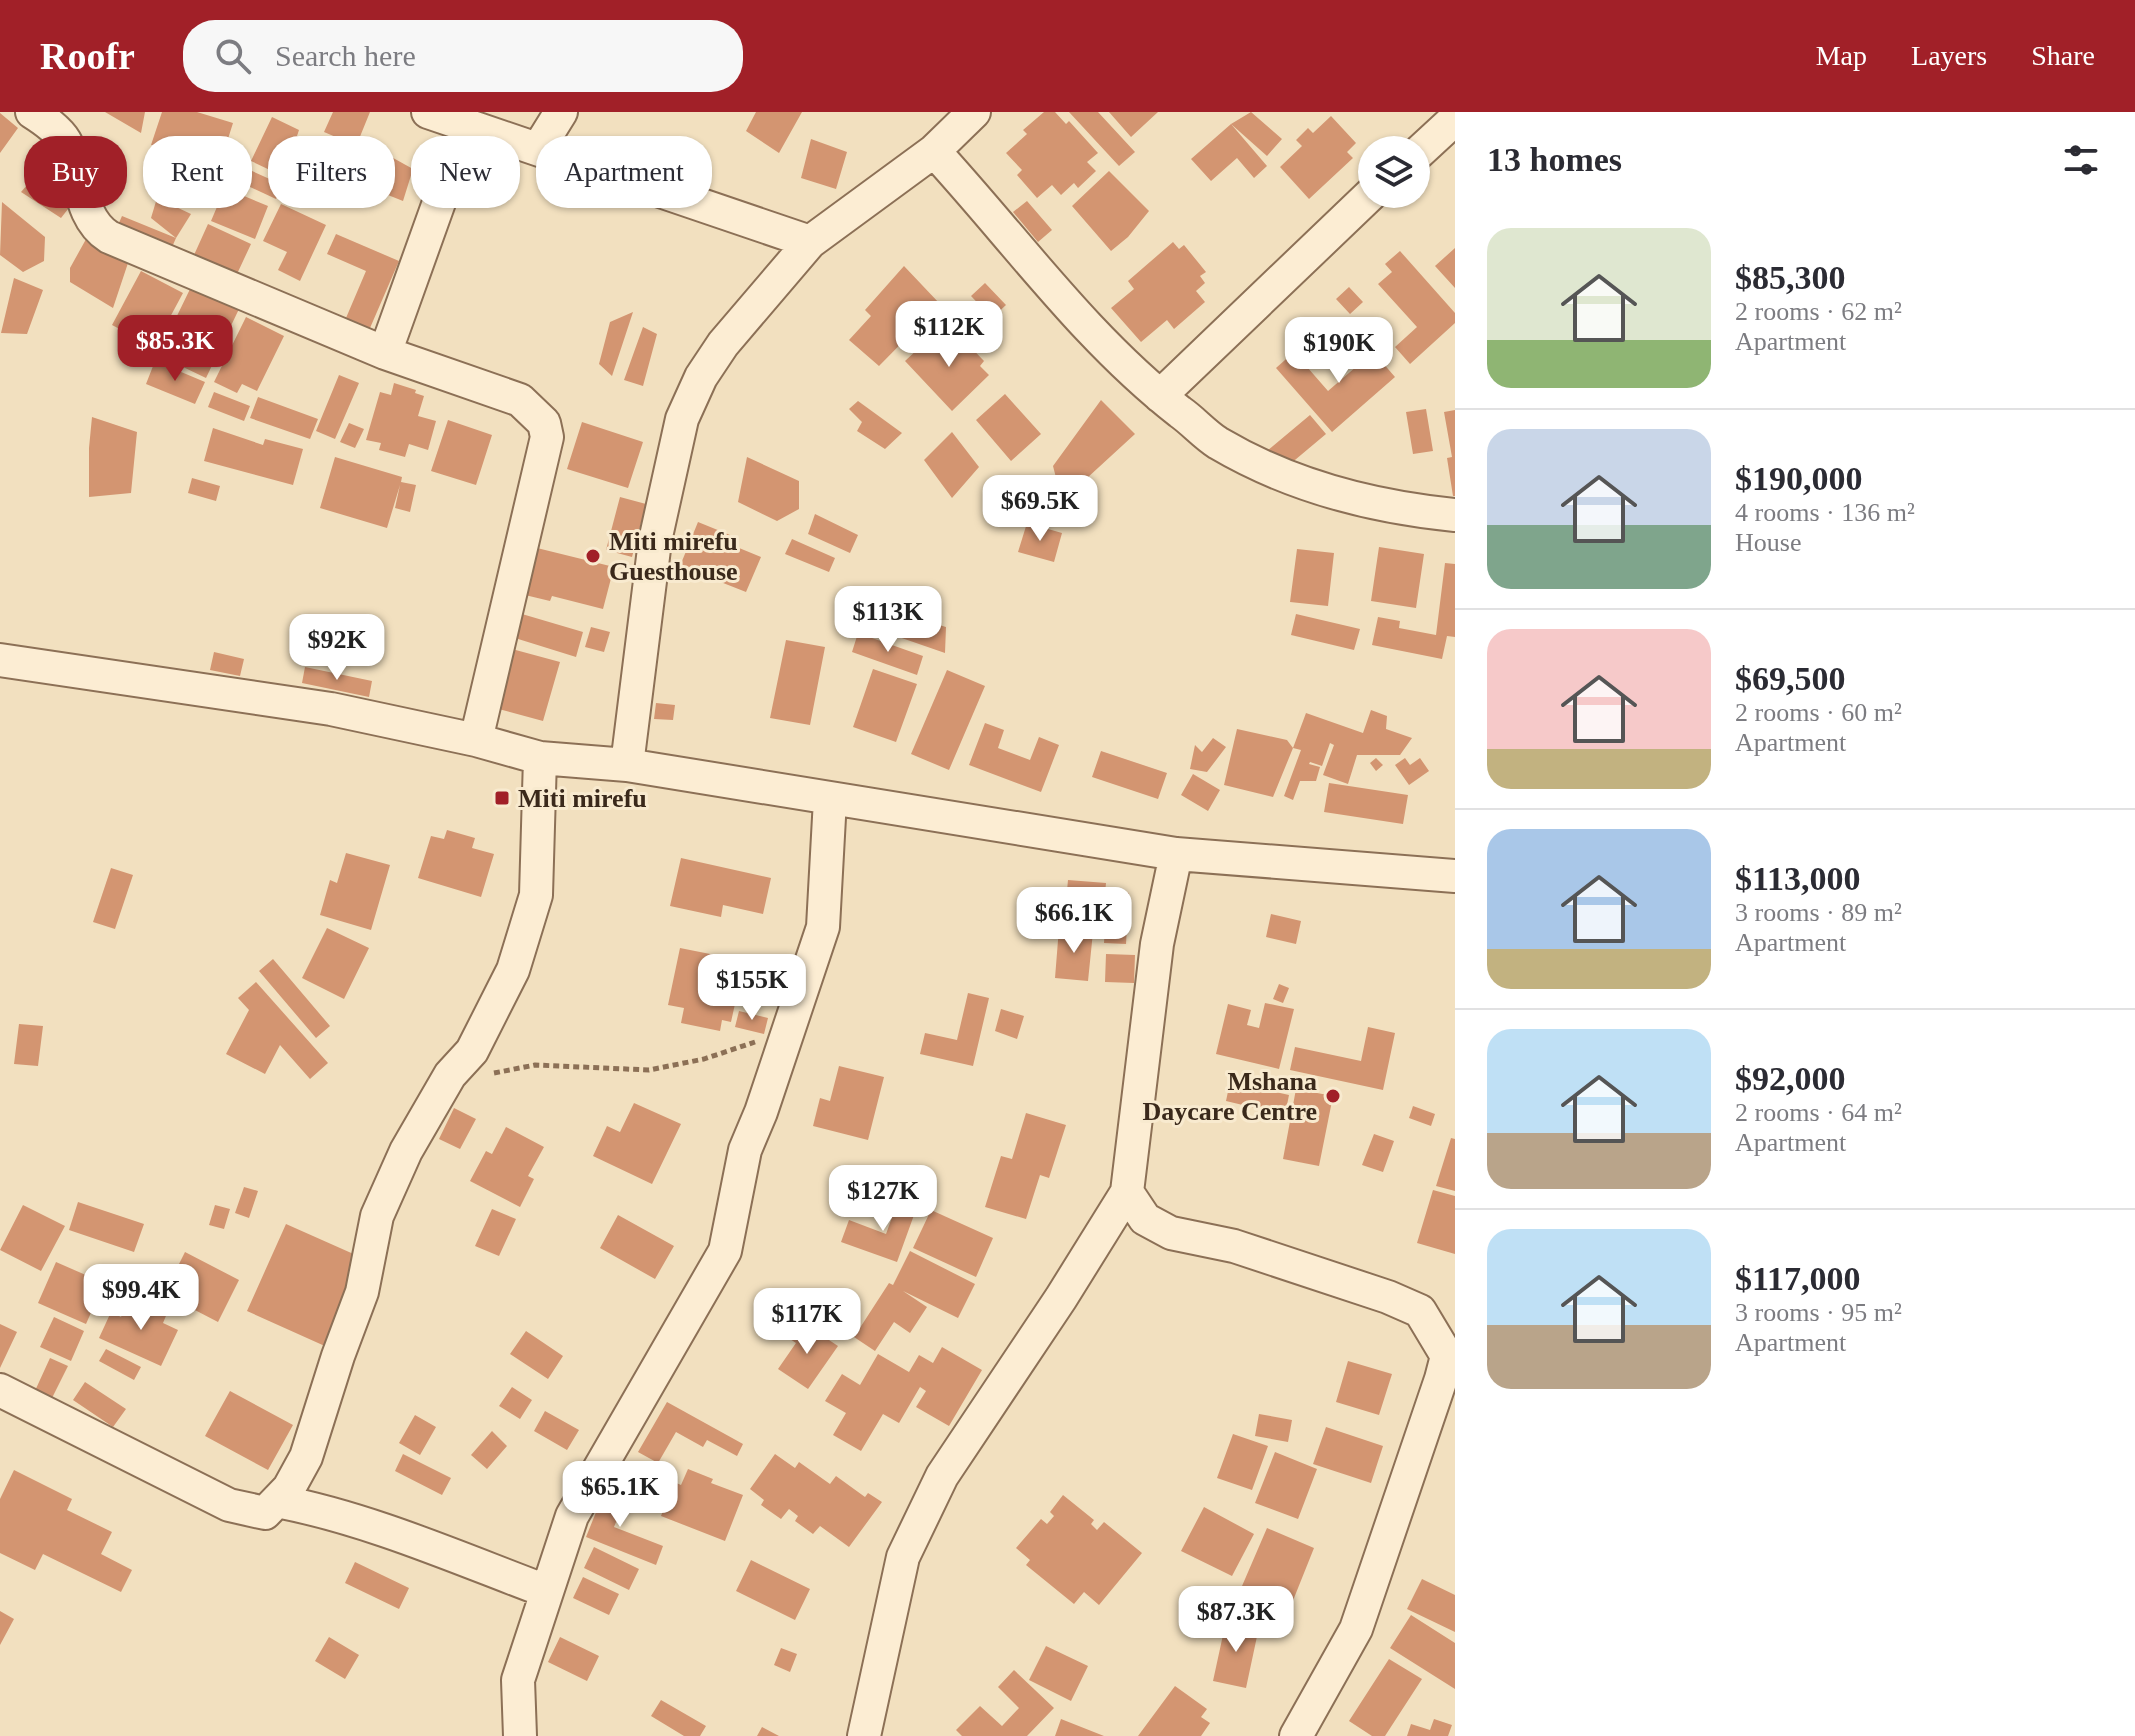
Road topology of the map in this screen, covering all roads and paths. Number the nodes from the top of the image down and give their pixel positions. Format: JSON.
{"nodes":[{"id":1,"x":32,"y":112,"type":"edge"},
{"id":2,"x":428,"y":112,"type":"edge"},
{"id":3,"x":561,"y":112,"type":"edge"},
{"id":4,"x":974,"y":112,"type":"edge"},
{"id":5,"x":1455,"y":119,"type":"edge"},
{"id":6,"x":466,"y":127,"type":"junction"},
{"id":7,"x":546,"y":136,"type":"edge"},
{"id":8,"x":1430,"y":142,"type":"edge"},
{"id":9,"x":536,"y":148,"type":"edge"},
{"id":10,"x":934,"y":151,"type":"junction"},
{"id":11,"x":1358,"y":206,"type":"edge"},
{"id":12,"x":711,"y":208,"type":"edge"},
{"id":13,"x":810,"y":242,"type":"junction"},
{"id":14,"x":385,"y":353,"type":"junction"},
{"id":15,"x":1160,"y":396,"type":"junction"},
{"id":16,"x":1455,"y":515,"type":"edge"},
{"id":17,"x":0,"y":660,"type":"edge"},
{"id":18,"x":476,"y":740,"type":"junction"},
{"id":19,"x":540,"y":758,"type":"junction"},
{"id":20,"x":627,"y":765,"type":"junction"},
{"id":21,"x":830,"y":799,"type":"junction"},
{"id":22,"x":1176,"y":854,"type":"junction"},
{"id":23,"x":1455,"y":876,"type":"edge"},
{"id":24,"x":787,"y":1034,"type":"junction"},
{"id":25,"x":450,"y":1075,"type":"junction"},
{"id":26,"x":1127,"y":1192,"type":"junction"},
{"id":27,"x":0,"y":1390,"type":"edge"},
{"id":28,"x":277,"y":1501,"type":"junction"},
{"id":29,"x":546,"y":1591,"type":"junction"},
{"id":30,"x":520,"y":1736,"type":"edge"},
{"id":31,"x":864,"y":1736,"type":"edge"},
{"id":32,"x":1296,"y":1736,"type":"edge"}],
"edges":[{"from":1,"to":14,"type":"street"},
{"from":2,"to":6,"type":"street"},
{"from":3,"to":7,"type":"street"},
{"from":4,"to":10,"type":"street"},
{"from":5,"to":8,"type":"street"},
{"from":6,"to":9,"type":"street"},
{"from":6,"to":14,"type":"street"},
{"from":10,"to":13,"type":"street"},
{"from":10,"to":15,"type":"street"},
{"from":11,"to":15,"type":"street"},
{"from":12,"to":13,"type":"street"},
{"from":13,"to":20,"type":"street"},
{"from":14,"to":18,"type":"street"},
{"from":15,"to":16,"type":"street"},
{"from":17,"to":18,"type":"street"},
{"from":18,"to":19,"type":"street"},
{"from":19,"to":20,"type":"street"},
{"from":19,"to":25,"type":"street"},
{"from":20,"to":21,"type":"street"},
{"from":21,"to":22,"type":"street"},
{"from":21,"to":24,"type":"street"},
{"from":22,"to":23,"type":"street"},
{"from":22,"to":26,"type":"street"},
{"from":24,"to":25,"type":"path"},
{"from":24,"to":29,"type":"street"},
{"from":25,"to":28,"type":"street"},
{"from":26,"to":31,"type":"street"},
{"from":26,"to":32,"type":"street"},
{"from":27,"to":28,"type":"street"},
{"from":28,"to":29,"type":"street"},
{"from":29,"to":30,"type":"street"}]}
